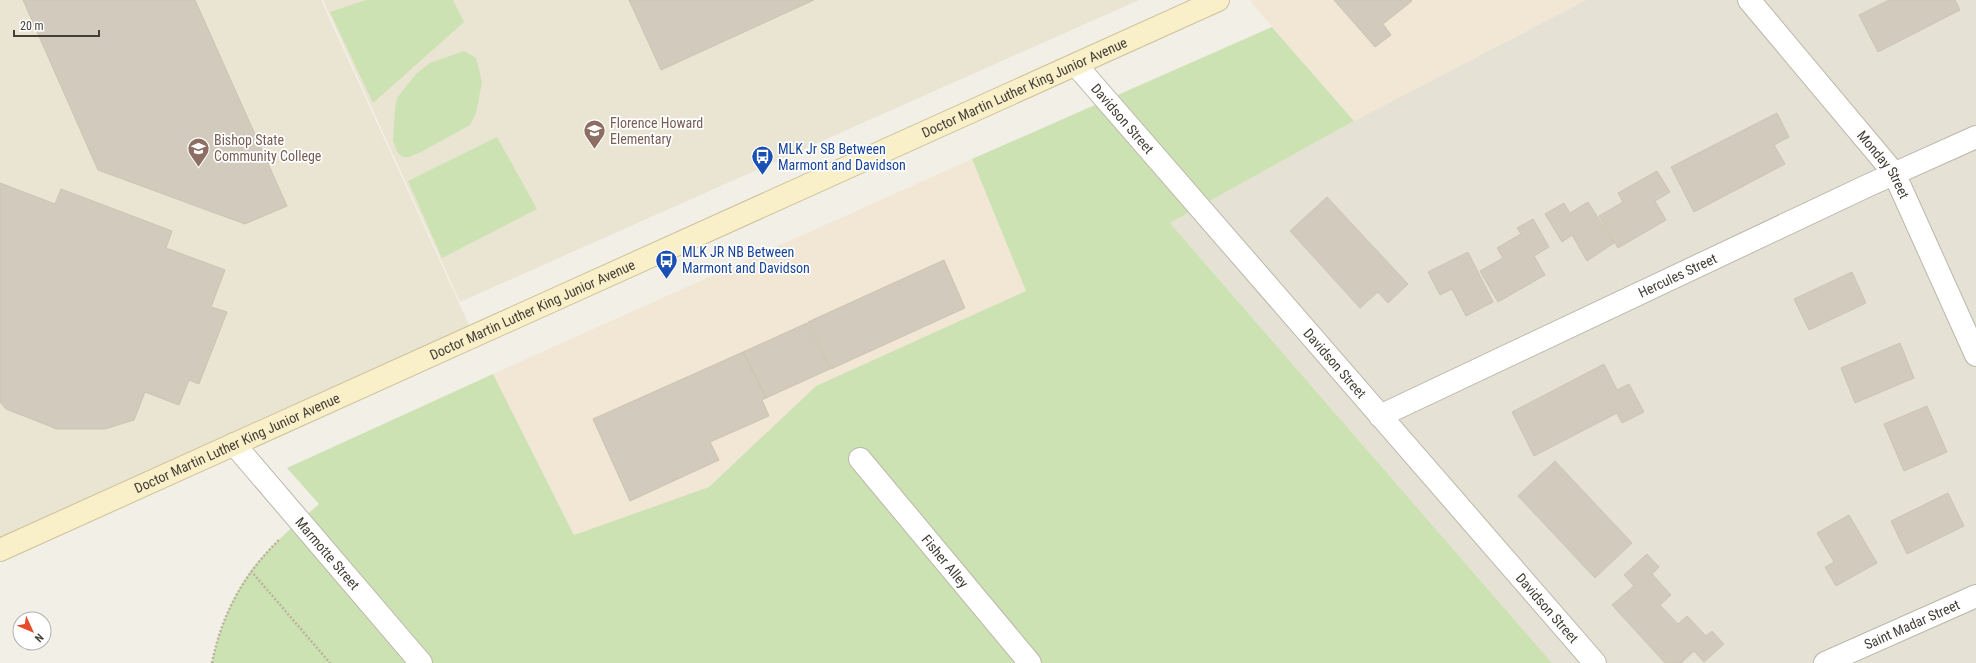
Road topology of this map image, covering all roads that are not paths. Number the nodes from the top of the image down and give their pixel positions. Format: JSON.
{"nodes":[{"id":1,"x":1218,"y":0,"type":"edge"},
{"id":2,"x":1749,"y":0,"type":"edge"},
{"id":3,"x":1076,"y":64,"type":"junction"},
{"id":4,"x":1976,"y":137,"type":"edge"},
{"id":5,"x":1894,"y":173,"type":"junction"},
{"id":6,"x":1976,"y":355,"type":"edge"},
{"id":7,"x":1380,"y":416,"type":"junction"},
{"id":8,"x":234,"y":444,"type":"junction"},
{"id":9,"x":860,"y":459,"type":"dead end"},
{"id":10,"x":0,"y":550,"type":"edge"},
{"id":11,"x":1976,"y":596,"type":"edge"},
{"id":12,"x":421,"y":663,"type":"edge"},
{"id":13,"x":1030,"y":663,"type":"edge"},
{"id":14,"x":1595,"y":663,"type":"edge"},
{"id":15,"x":1825,"y":663,"type":"edge"}],
"edges":[{"from":1,"to":3,"type":"main road","name":"Doctor Martin Luther King Junior Avenue"},
{"from":2,"to":5,"type":"street","name":"Monday Street"},
{"from":3,"to":7,"type":"street","name":"Davidson Street"},
{"from":3,"to":8,"type":"main road","name":"Doctor Martin Luther King Junior Avenue"},
{"from":4,"to":5,"type":"street","name":"Hercules Street"},
{"from":5,"to":6,"type":"street","name":"Monday Street"},
{"from":5,"to":7,"type":"street","name":"Hercules Street"},
{"from":7,"to":14,"type":"street","name":"Davidson Street"},
{"from":8,"to":10,"type":"main road","name":"Doctor Martin Luther King Junior Avenue"},
{"from":8,"to":12,"type":"street","name":"Marmotte Street"},
{"from":9,"to":13,"type":"street","name":"Fisher Alley"},
{"from":11,"to":15,"type":"street","name":"Saint Madar Street"}]}
